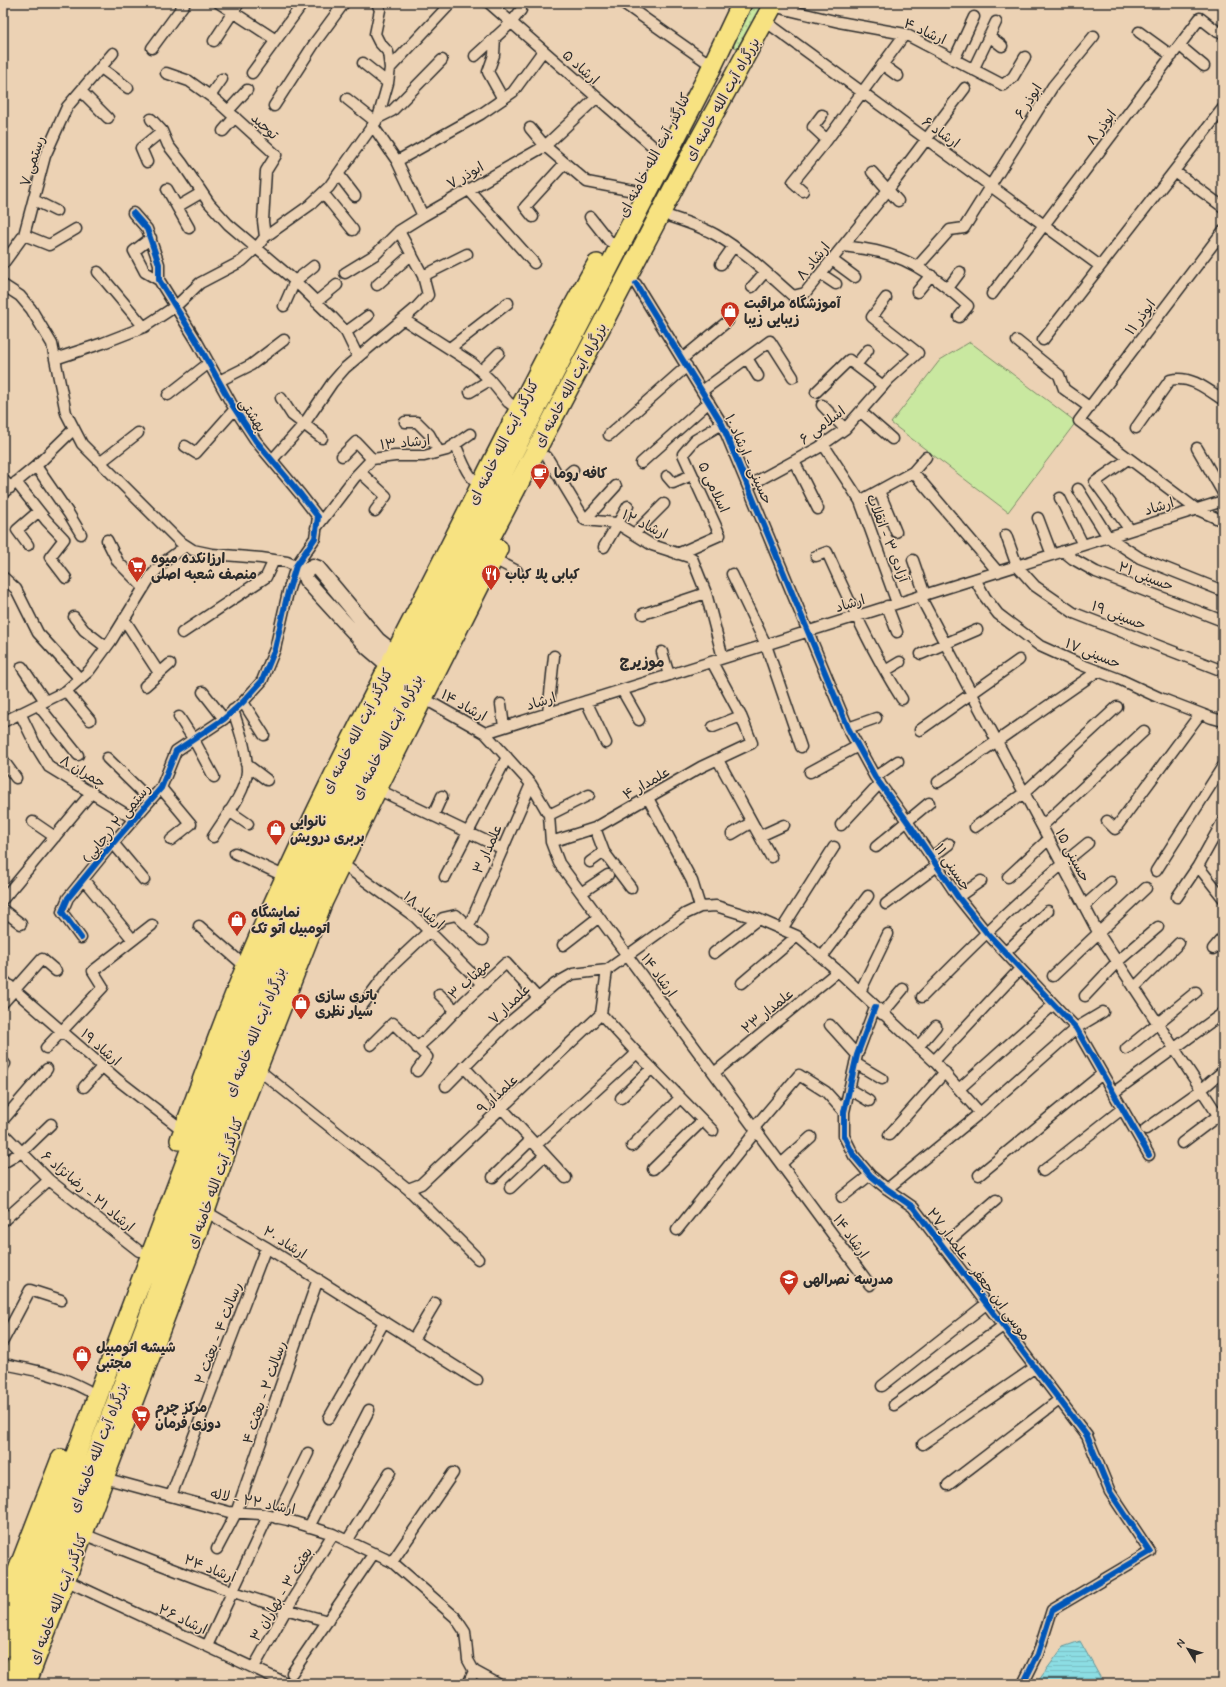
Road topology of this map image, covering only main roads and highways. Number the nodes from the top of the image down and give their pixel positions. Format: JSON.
{"nodes":[{"id":1,"x":742,"y":3,"type":"edge"},
{"id":2,"x":768,"y":15,"type":"edge"},
{"id":3,"x":732,"y":22,"type":"junction"},
{"id":4,"x":675,"y":127,"type":"junction"},
{"id":5,"x":688,"y":173,"type":"junction"},
{"id":6,"x":617,"y":307,"type":"junction"},
{"id":7,"x":568,"y":346,"type":"junction"},
{"id":8,"x":550,"y":351,"type":"junction"},
{"id":9,"x":460,"y":541,"type":"junction"},
{"id":10,"x":301,"y":568,"type":"road end"},
{"id":11,"x":474,"y":582,"type":"junction"},
{"id":12,"x":387,"y":656,"type":"junction"},
{"id":13,"x":359,"y":809,"type":"junction"},
{"id":14,"x":348,"y":830,"type":"junction"},
{"id":15,"x":311,"y":837,"type":"junction"},
{"id":16,"x":317,"y":899,"type":"junction"},
{"id":17,"x":273,"y":922,"type":"junction"},
{"id":18,"x":236,"y":1011,"type":"junction"},
{"id":19,"x":208,"y":1084,"type":"junction"},
{"id":20,"x":212,"y":1163,"type":"junction"},
{"id":21,"x":144,"y":1255,"type":"junction"},
{"id":22,"x":146,"y":1344,"type":"junction"},
{"id":23,"x":73,"y":1445,"type":"junction"},
{"id":24,"x":96,"y":1484,"type":"junction"},
{"id":25,"x":35,"y":1543,"type":"junction"},
{"id":26,"x":9,"y":1575,"type":"edge"},
{"id":27,"x":3,"y":1609,"type":"edge"},
{"id":28,"x":3,"y":1648,"type":"edge"},
{"id":29,"x":8,"y":1684,"type":"edge"},
{"id":30,"x":26,"y":1684,"type":"edge"}],
"edges":[{"from":1,"to":3,"type":"highway","name":"بزرگراه آیت الله خامنه ای"},
{"from":2,"to":5,"type":"highway","name":"بزرگراه آیت الله خامنه ای"},
{"from":3,"to":4,"type":"highway","name":"بزرگراه آیت الله خامنه ای"},
{"from":3,"to":4,"type":"highway","name":"کنارگذر آیت الله خامنه ای"},
{"from":4,"to":7,"type":"highway","name":"بزرگراه آیت الله خامنه ای"},
{"from":4,"to":8,"type":"highway","name":"کنارگذر آیت الله خامنه ای"},
{"from":5,"to":6,"type":"highway","name":"بزرگراه آیت الله خامنه ای"},
{"from":5,"to":6,"type":"highway"},
{"from":6,"to":11,"type":"highway","name":"بزرگراه آیت الله خامنه ای"},
{"from":6,"to":11,"type":"highway"},
{"from":7,"to":8,"type":"highway"},
{"from":7,"to":9,"type":"highway","name":"بزرگراه آیت الله خامنه ای"},
{"from":8,"to":9,"type":"highway","name":"کنارگذر آیت الله خامنه ای"},
{"from":9,"to":12,"type":"highway","name":"بزرگراه آیت الله خامنه ای"},
{"from":9,"to":12,"type":"highway","name":"کنارگذر آیت الله خامنه ای"},
{"from":10,"to":12,"type":"main road"},
{"from":11,"to":13,"type":"highway","name":"بزرگراه آیت الله خامنه ای"},
{"from":11,"to":13,"type":"highway"},
{"from":12,"to":15,"type":"highway","name":"بزرگراه آیت الله خامنه ای"},
{"from":12,"to":15,"type":"highway","name":"کنارگذر آیت الله خامنه ای"},
{"from":13,"to":14,"type":"highway","name":"بزرگراه آیت الله خامنه ای"},
{"from":14,"to":16,"type":"highway","name":"بزرگراه آیت الله خامنه ای"},
{"from":14,"to":16,"type":"highway"},
{"from":15,"to":17,"type":"highway","name":"بزرگراه آیت الله خامنه ای"},
{"from":15,"to":17,"type":"highway","name":"کنارگذر آیت الله خامنه ای"},
{"from":16,"to":20,"type":"highway","name":"بزرگراه آیت الله خامنه ای"},
{"from":17,"to":18,"type":"highway","name":"بزرگراه آیت الله خامنه ای"},
{"from":17,"to":18,"type":"highway","name":"کنارگذر آیت الله خامنه ای"},
{"from":18,"to":19,"type":"highway","name":"بزرگراه آیت الله خامنه ای"},
{"from":19,"to":21,"type":"highway","name":"بزرگراه آیت الله خامنه ای"},
{"from":19,"to":21,"type":"highway"},
{"from":20,"to":22,"type":"highway","name":"بزرگراه آیت الله خامنه ای"},
{"from":20,"to":22,"type":"highway","name":"کنارگذر آیت الله خامنه ای"},
{"from":21,"to":23,"type":"highway","name":"بزرگراه آیت الله خامنه ای"},
{"from":21,"to":23,"type":"highway"},
{"from":22,"to":24,"type":"highway","name":"بزرگراه آیت الله خامنه ای"},
{"from":23,"to":25,"type":"highway","name":"بزرگراه آیت الله خامنه ای"},
{"from":24,"to":29,"type":"highway","name":"بزرگراه آیت الله خامنه ای"},
{"from":24,"to":30,"type":"highway","name":"کنارگذر آیت الله خامنه ای"},
{"from":25,"to":26,"type":"highway"},
{"from":25,"to":28,"type":"highway","name":"بزرگراه آیت الله خامنه ای"},
{"from":26,"to":27,"type":"highway"}]}
